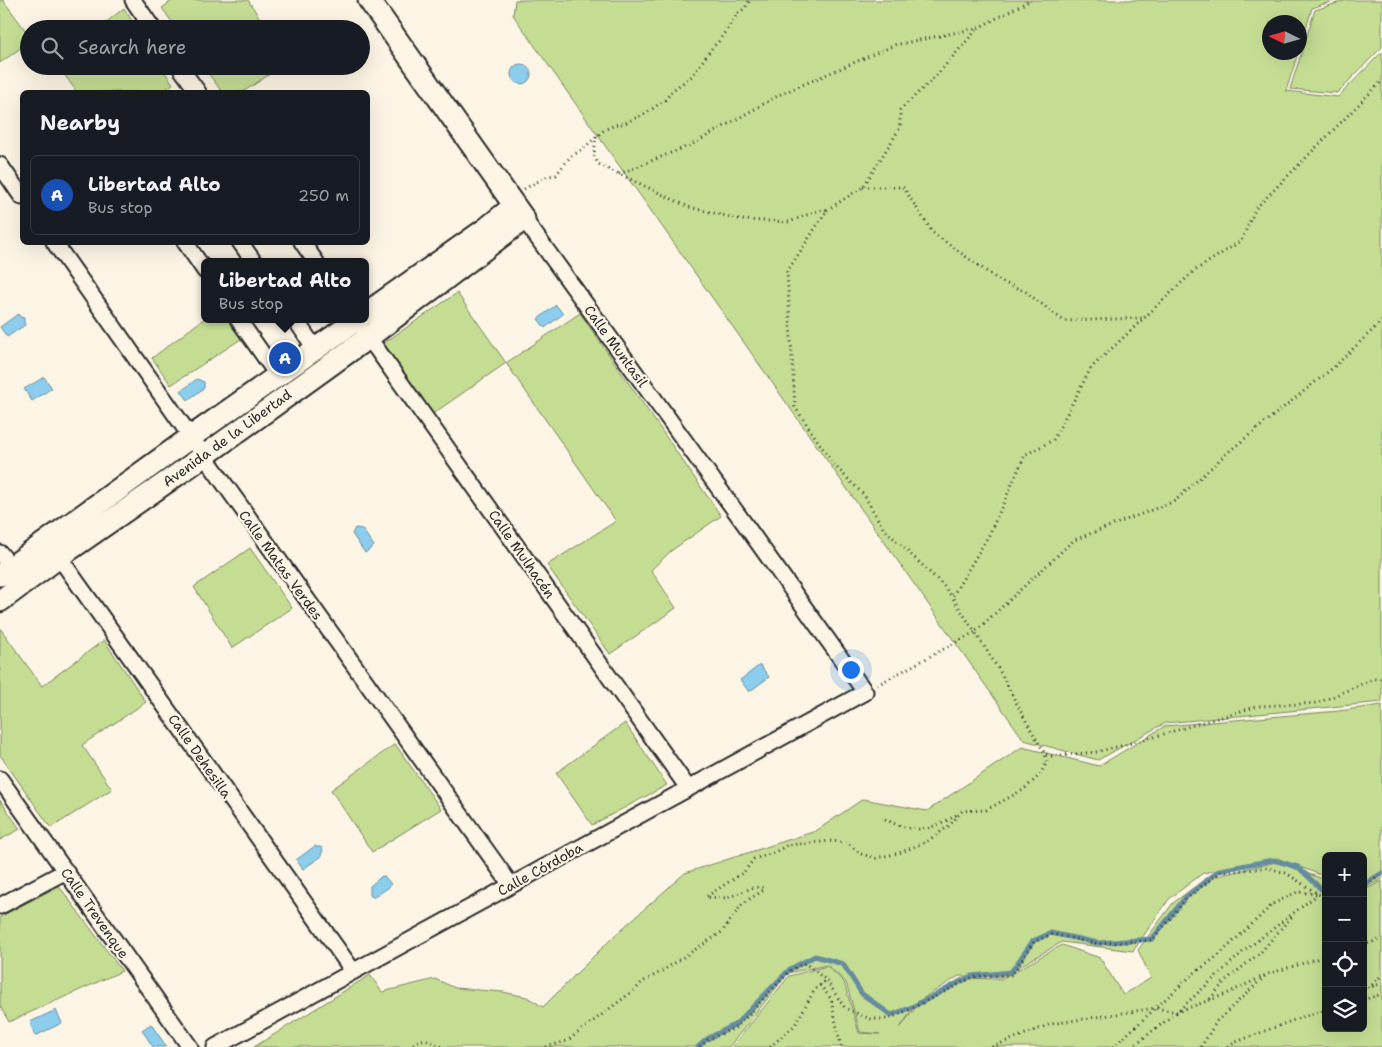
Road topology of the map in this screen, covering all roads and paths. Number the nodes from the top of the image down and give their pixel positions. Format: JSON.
{"nodes":[{"id":1,"x":133,"y":0,"type":"edge"},
{"id":2,"x":369,"y":0,"type":"edge"},
{"id":3,"x":750,"y":0,"type":"edge"},
{"id":4,"x":1031,"y":0,"type":"edge"},
{"id":5,"x":147,"y":20,"type":"edge"},
{"id":6,"x":978,"y":28,"type":"junction"},
{"id":7,"x":186,"y":75,"type":"edge"},
{"id":8,"x":1382,"y":81,"type":"edge"},
{"id":9,"x":197,"y":90,"type":"edge"},
{"id":10,"x":596,"y":136,"type":"junction"},
{"id":11,"x":0,"y":165,"type":"edge"},
{"id":12,"x":619,"y":174,"type":"junction"},
{"id":13,"x":863,"y":187,"type":"junction"},
{"id":14,"x":20,"y":194,"type":"edge"},
{"id":15,"x":516,"y":208,"type":"junction"},
{"id":16,"x":827,"y":210,"type":"junction"},
{"id":17,"x":56,"y":245,"type":"edge"},
{"id":18,"x":188,"y":245,"type":"edge"},
{"id":19,"x":242,"y":245,"type":"edge"},
{"id":20,"x":304,"y":245,"type":"edge"},
{"id":21,"x":251,"y":258,"type":"edge"},
{"id":22,"x":313,"y":258,"type":"edge"},
{"id":23,"x":201,"y":265,"type":"edge"},
{"id":24,"x":369,"y":311,"type":"edge"},
{"id":25,"x":1143,"y":318,"type":"junction"},
{"id":26,"x":1382,"y":320,"type":"edge"},
{"id":27,"x":241,"y":323,"type":"edge"},
{"id":28,"x":297,"y":323,"type":"edge"},
{"id":29,"x":352,"y":323,"type":"edge"},
{"id":30,"x":362,"y":323,"type":"edge"},
{"id":31,"x":369,"y":337,"type":"junction"},
{"id":32,"x":316,"y":350,"type":"junction"},
{"id":33,"x":278,"y":376,"type":"junction"},
{"id":34,"x":190,"y":437,"type":"junction"},
{"id":35,"x":204,"y":456,"type":"junction"},
{"id":36,"x":53,"y":549,"type":"junction"},
{"id":37,"x":4,"y":565,"type":"edge"},
{"id":38,"x":39,"y":572,"type":"junction"},
{"id":39,"x":952,"y":597,"type":"junction"},
{"id":40,"x":0,"y":601,"type":"edge"},
{"id":41,"x":975,"y":632,"type":"junction"},
{"id":42,"x":1382,"y":679,"type":"edge"},
{"id":43,"x":865,"y":692,"type":"junction"},
{"id":44,"x":1045,"y":754,"type":"junction"},
{"id":45,"x":0,"y":779,"type":"edge"},
{"id":46,"x":688,"y":788,"type":"junction"},
{"id":47,"x":962,"y":811,"type":"junction"},
{"id":48,"x":885,"y":819,"type":"dead end"},
{"id":49,"x":66,"y":871,"type":"junction"},
{"id":50,"x":1382,"y":874,"type":"edge"},
{"id":51,"x":510,"y":885,"type":"junction"},
{"id":52,"x":1367,"y":885,"type":"edge"},
{"id":53,"x":1318,"y":894,"type":"junction"},
{"id":54,"x":1322,"y":896,"type":"edge"},
{"id":55,"x":0,"y":906,"type":"edge"},
{"id":56,"x":1298,"y":909,"type":"junction"},
{"id":57,"x":1382,"y":939,"type":"edge"},
{"id":58,"x":1367,"y":944,"type":"edge"},
{"id":59,"x":1322,"y":957,"type":"edge"},
{"id":60,"x":353,"y":972,"type":"junction"},
{"id":61,"x":1268,"y":974,"type":"junction"},
{"id":62,"x":1382,"y":975,"type":"edge"},
{"id":63,"x":826,"y":980,"type":"junction"},
{"id":64,"x":1382,"y":983,"type":"edge"},
{"id":65,"x":820,"y":985,"type":"junction"},
{"id":66,"x":1369,"y":988,"type":"joint"},
{"id":67,"x":1382,"y":994,"type":"edge"},
{"id":68,"x":1367,"y":999,"type":"edge"},
{"id":69,"x":1209,"y":1000,"type":"junction"},
{"id":70,"x":1154,"y":1008,"type":"junction"},
{"id":71,"x":1322,"y":1011,"type":"edge"},
{"id":72,"x":1177,"y":1012,"type":"junction"},
{"id":73,"x":190,"y":1047,"type":"edge"},
{"id":74,"x":215,"y":1047,"type":"edge"},
{"id":75,"x":409,"y":1047,"type":"edge"},
{"id":76,"x":443,"y":1047,"type":"edge"},
{"id":77,"x":546,"y":1047,"type":"edge"},
{"id":78,"x":700,"y":1047,"type":"edge"},
{"id":79,"x":770,"y":1047,"type":"edge"},
{"id":80,"x":841,"y":1047,"type":"edge"},
{"id":81,"x":992,"y":1047,"type":"edge"},
{"id":82,"x":1114,"y":1047,"type":"edge"},
{"id":83,"x":1132,"y":1047,"type":"edge"},
{"id":84,"x":1201,"y":1047,"type":"edge"},
{"id":85,"x":1228,"y":1047,"type":"edge"}],
"edges":[{"from":1,"to":5,"type":"street"},
{"from":2,"to":15,"type":"street","name":"Calle Muntasil"},
{"from":3,"to":10,"type":"path"},
{"from":4,"to":6,"type":"path"},
{"from":6,"to":12,"type":"path"},
{"from":6,"to":13,"type":"path"},
{"from":7,"to":9,"type":"street"},
{"from":8,"to":25,"type":"path"},
{"from":10,"to":12,"type":"path"},
{"from":10,"to":15,"type":"path"},
{"from":11,"to":14,"type":"street"},
{"from":12,"to":16,"type":"path"},
{"from":13,"to":16,"type":"path"},
{"from":13,"to":25,"type":"path"},
{"from":15,"to":24,"type":"street","name":"Avenida de la Libertad"},
{"from":15,"to":31,"type":"street","name":"Avenida de la Libertad"},
{"from":15,"to":43,"type":"street","name":"Calle Muntasil"},
{"from":16,"to":39,"type":"path"},
{"from":17,"to":34,"type":"street","name":"Calle Matas Verdes"},
{"from":18,"to":23,"type":"street"},
{"from":19,"to":21,"type":"street"},
{"from":20,"to":22,"type":"street"},
{"from":25,"to":39,"type":"path"},
{"from":26,"to":41,"type":"path"},
{"from":27,"to":33,"type":"street"},
{"from":28,"to":32,"type":"street"},
{"from":29,"to":32,"type":"street","name":"Avenida de la Libertad"},
{"from":30,"to":31,"type":"street","name":"Calle Mulhacén"},
{"from":31,"to":35,"type":"street","name":"Avenida de la Libertad"},
{"from":31,"to":46,"type":"street","name":"Calle Mulhacén"},
{"from":32,"to":33,"type":"street","name":"Avenida de la Libertad"},
{"from":33,"to":34,"type":"street","name":"Avenida de la Libertad"},
{"from":34,"to":35,"type":"street","name":"Calle Matas Verdes"},
{"from":34,"to":36,"type":"street","name":"Avenida de la Libertad"},
{"from":35,"to":36,"type":"street","name":"Avenida de la Libertad"},
{"from":35,"to":51,"type":"street","name":"Calle Matas Verdes"},
{"from":36,"to":37,"type":"street","name":"Avenida de la Libertad"},
{"from":36,"to":38,"type":"street","name":"Avenida de la Libertad"},
{"from":36,"to":60,"type":"street","name":"Calle Dehesilla"},
{"from":37,"to":38,"type":"street"},
{"from":38,"to":40,"type":"street","name":"Avenida de la Libertad"},
{"from":39,"to":41,"type":"path"},
{"from":41,"to":43,"type":"path"},
{"from":41,"to":44,"type":"path"},
{"from":42,"to":44,"type":"path"},
{"from":43,"to":46,"type":"street","name":"Calle Córdoba"},
{"from":44,"to":47,"type":"path"},
{"from":45,"to":49,"type":"street","name":"Calle Trevenque"},
{"from":46,"to":51,"type":"street","name":"Calle Córdoba"},
{"from":47,"to":48,"type":"path"},
{"from":47,"to":77,"type":"path"},
{"from":49,"to":55,"type":"street"},
{"from":49,"to":73,"type":"street","name":"Calle Trevenque"},
{"from":50,"to":52,"type":"path"},
{"from":51,"to":60,"type":"street","name":"Calle Córdoba"},
{"from":53,"to":54,"type":"path"},
{"from":53,"to":56,"type":"path"},
{"from":53,"to":63,"type":"path"},
{"from":53,"to":70,"type":"path"},
{"from":56,"to":69,"type":"path"},
{"from":56,"to":72,"type":"path"},
{"from":57,"to":58,"type":"path"},
{"from":59,"to":61,"type":"path"},
{"from":60,"to":74,"type":"street","name":"Calle Córdoba"},
{"from":61,"to":69,"type":"path"},
{"from":61,"to":84,"type":"path"},
{"from":62,"to":66,"type":"path"},
{"from":63,"to":65,"type":"path"},
{"from":63,"to":78,"type":"path"},
{"from":64,"to":66,"type":"path"},
{"from":65,"to":79,"type":"path"},
{"from":65,"to":80,"type":"path"},
{"from":67,"to":68,"type":"path"},
{"from":69,"to":72,"type":"path"},
{"from":70,"to":72,"type":"path"},
{"from":70,"to":81,"type":"path"},
{"from":70,"to":82,"type":"path"},
{"from":71,"to":85,"type":"path"},
{"from":72,"to":83,"type":"path"},
{"from":75,"to":76,"type":"path"}]}
